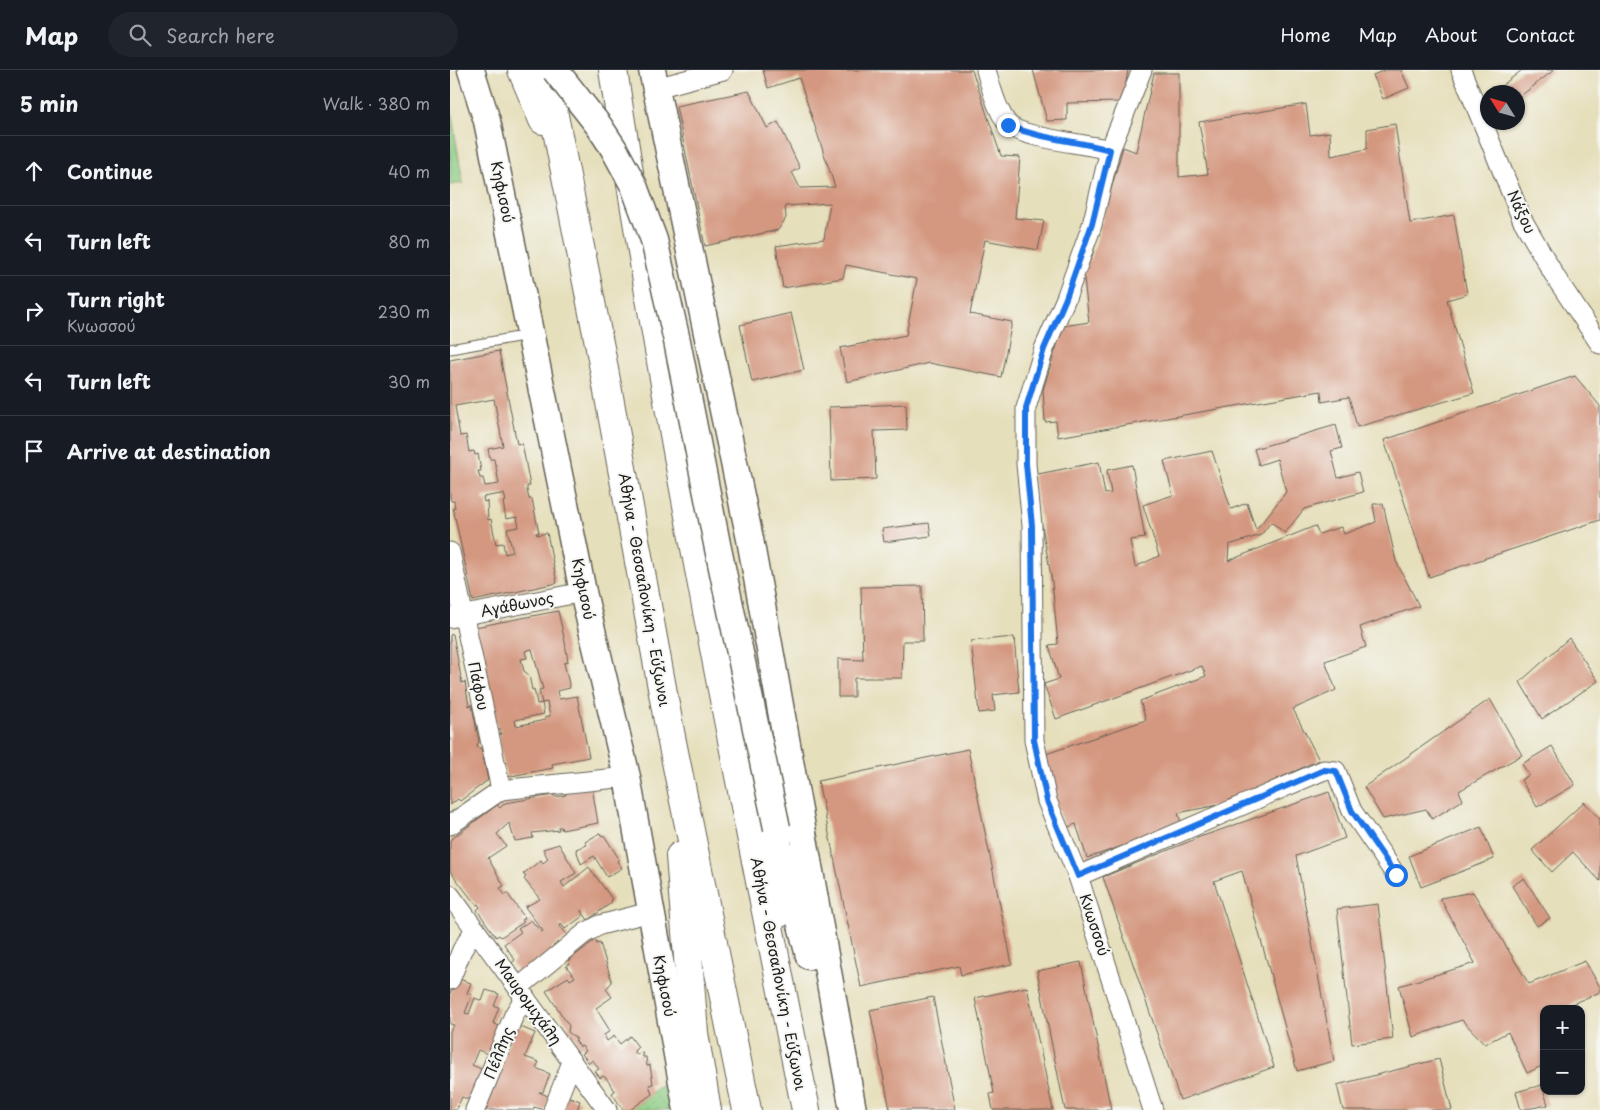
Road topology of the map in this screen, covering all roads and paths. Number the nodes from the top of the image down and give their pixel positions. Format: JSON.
{"nodes":[{"id":1,"x":471,"y":70,"type":"edge"},
{"id":2,"x":522,"y":70,"type":"edge"},
{"id":3,"x":545,"y":70,"type":"edge"},
{"id":4,"x":555,"y":70,"type":"edge"},
{"id":5,"x":723,"y":70,"type":"edge"},
{"id":6,"x":986,"y":70,"type":"edge"},
{"id":7,"x":1142,"y":70,"type":"edge"},
{"id":8,"x":1461,"y":70,"type":"edge"},
{"id":9,"x":615,"y":77,"type":"edge"},
{"id":10,"x":654,"y":79,"type":"edge"},
{"id":11,"x":1110,"y":150,"type":"junction"},
{"id":12,"x":563,"y":168,"type":"junction"},
{"id":13,"x":532,"y":334,"type":"junction"},
{"id":14,"x":1600,"y":344,"type":"edge"},
{"id":15,"x":450,"y":348,"type":"edge"},
{"id":16,"x":450,"y":552,"type":"edge"},
{"id":17,"x":583,"y":592,"type":"junction"},
{"id":18,"x":456,"y":617,"type":"edge"},
{"id":19,"x":671,"y":737,"type":"junction"},
{"id":20,"x":627,"y":777,"type":"junction"},
{"id":21,"x":501,"y":790,"type":"junction"},
{"id":22,"x":450,"y":825,"type":"edge"},
{"id":23,"x":777,"y":828,"type":"junction"},
{"id":24,"x":1396,"y":875,"type":"dead end"},
{"id":25,"x":1078,"y":876,"type":"junction"},
{"id":26,"x":450,"y":895,"type":"edge"},
{"id":27,"x":650,"y":912,"type":"junction"},
{"id":28,"x":475,"y":929,"type":"junction"},
{"id":29,"x":450,"y":980,"type":"edge"},
{"id":30,"x":781,"y":987,"type":"junction"},
{"id":31,"x":522,"y":992,"type":"junction"},
{"id":32,"x":572,"y":1062,"type":"junction"},
{"id":33,"x":475,"y":1110,"type":"edge"},
{"id":34,"x":553,"y":1110,"type":"edge"},
{"id":35,"x":607,"y":1110,"type":"edge"},
{"id":36,"x":687,"y":1110,"type":"edge"},
{"id":37,"x":707,"y":1110,"type":"edge"},
{"id":38,"x":747,"y":1110,"type":"edge"},
{"id":39,"x":806,"y":1110,"type":"edge"},
{"id":40,"x":847,"y":1110,"type":"edge"},
{"id":41,"x":853,"y":1110,"type":"edge"},
{"id":42,"x":1153,"y":1110,"type":"edge"}],
"edges":[{"from":1,"to":13,"type":"main road","name":"Κηφισού"},
{"from":2,"to":12,"type":"highway"},
{"from":3,"to":12,"type":"highway","name":"Αθήνα - Θεσσαλονίκη - Εύζωνοι"},
{"from":4,"to":23,"type":"main road","bridge":true},
{"from":5,"to":10,"type":"street"},
{"from":6,"to":11,"type":"street"},
{"from":7,"to":11,"type":"street","name":"Κνωσσού"},
{"from":8,"to":14,"type":"street","name":"Νάξου"},
{"from":9,"to":30,"type":"highway","name":"Αθήνα - Θεσσαλονίκη - Εύζωνοι"},
{"from":10,"to":41,"type":"main road"},
{"from":11,"to":25,"type":"street","name":"Κνωσσού"},
{"from":12,"to":19,"type":"highway","name":"Αθήνα - Θεσσαλονίκη - Εύζωνοι"},
{"from":13,"to":15,"type":"lane"},
{"from":13,"to":17,"type":"main road","name":"Κηφισού"},
{"from":16,"to":18,"type":"street","name":"Πάφου"},
{"from":17,"to":18,"type":"street","name":"Αγάθωνος"},
{"from":17,"to":20,"type":"main road","name":"Κηφισού"},
{"from":18,"to":21,"type":"street","name":"Πάφου"},
{"from":19,"to":37,"type":"highway"},
{"from":19,"to":38,"type":"highway","name":"Αθήνα - Θεσσαλονίκη - Εύζωνοι"},
{"from":20,"to":21,"type":"street"},
{"from":20,"to":27,"type":"main road","name":"Κηφισού"},
{"from":21,"to":22,"type":"street"},
{"from":23,"to":30,"type":"highway"},
{"from":23,"to":40,"type":"main road"},
{"from":24,"to":25,"type":"street"},
{"from":25,"to":42,"type":"street","name":"Κνωσσού"},
{"from":26,"to":28,"type":"street","name":"Μαυρομιχάλη"},
{"from":27,"to":31,"type":"street","name":"Πέλλης"},
{"from":27,"to":36,"type":"main road","name":"Κηφισού"},
{"from":28,"to":29,"type":"street"},
{"from":28,"to":31,"type":"street","name":"Μαυρομιχάλη"},
{"from":30,"to":39,"type":"highway","name":"Αθήνα - Θεσσαλονίκη - Εύζωνοι"},
{"from":31,"to":32,"type":"street","name":"Μαυρομιχάλη"},
{"from":31,"to":33,"type":"street","name":"Πέλλης"},
{"from":32,"to":34,"type":"street"},
{"from":32,"to":35,"type":"street","name":"Μαυρομιχάλη"}]}
